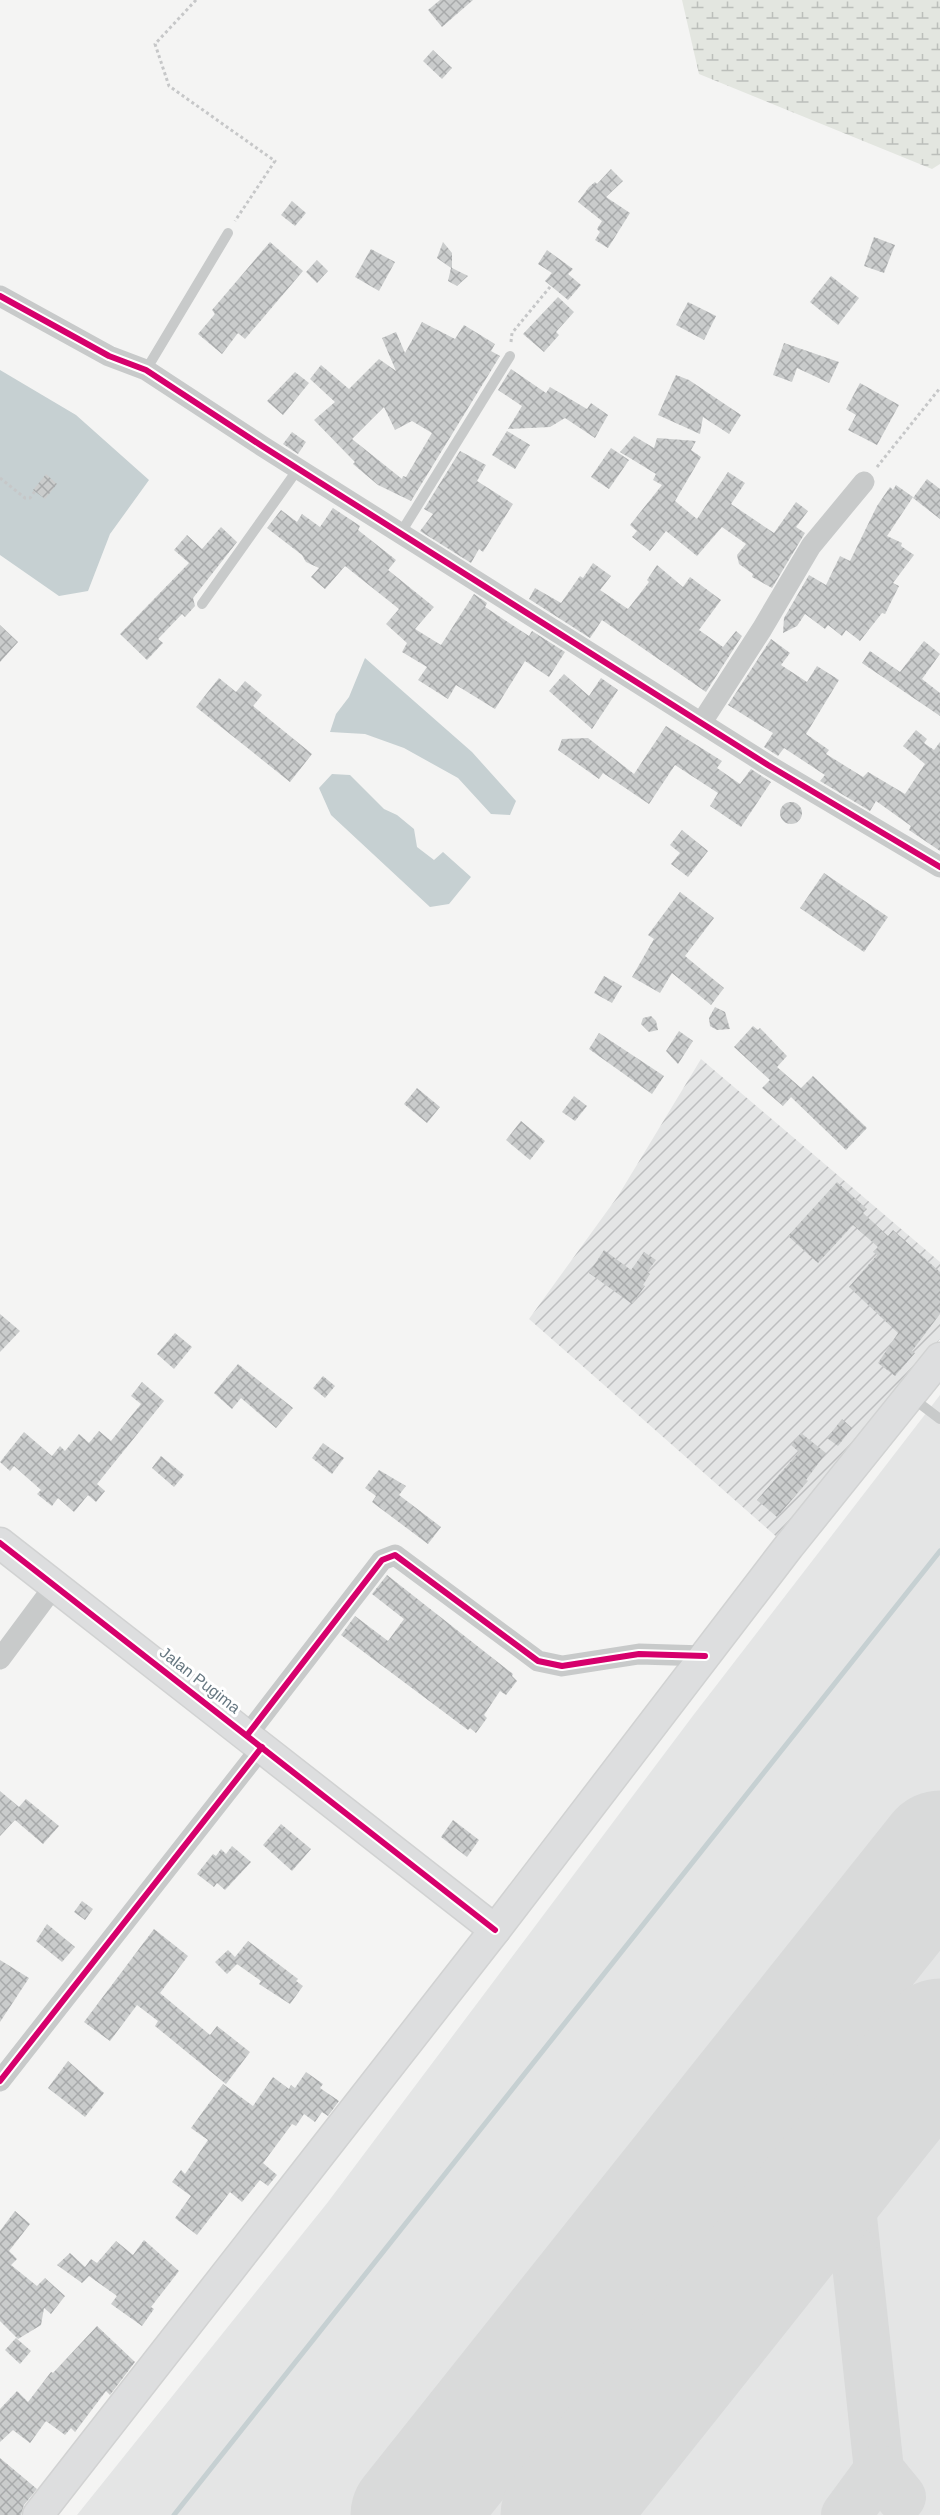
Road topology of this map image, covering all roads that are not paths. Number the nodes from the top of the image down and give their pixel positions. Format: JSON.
{"nodes":[{"id":1,"x":228,"y":232,"type":"road end"},
{"id":2,"x":0,"y":296,"type":"edge"},
{"id":3,"x":510,"y":356,"type":"road end"},
{"id":4,"x":146,"y":370,"type":"junction"},
{"id":5,"x":298,"y":469,"type":"junction"},
{"id":6,"x":864,"y":482,"type":"road end"},
{"id":7,"x":400,"y":534,"type":"junction"},
{"id":8,"x":202,"y":604,"type":"dead end"},
{"id":9,"x":702,"y":722,"type":"junction"},
{"id":10,"x":940,"y":867,"type":"edge"},
{"id":11,"x":940,"y":1358,"type":"edge"},
{"id":12,"x":909,"y":1394,"type":"junction"},
{"id":13,"x":940,"y":1419,"type":"edge"},
{"id":14,"x":0,"y":1543,"type":"edge"},
{"id":15,"x":55,"y":1585,"type":"junction"},
{"id":16,"x":705,"y":1656,"type":"junction"},
{"id":17,"x":0,"y":1659,"type":"edge"},
{"id":18,"x":255,"y":1741,"type":"junction"},
{"id":19,"x":495,"y":1930,"type":"junction"},
{"id":20,"x":0,"y":2080,"type":"edge"},
{"id":21,"x":38,"y":2515,"type":"edge"}],
"edges":[{"from":1,"to":4,"type":"lane"},
{"from":2,"to":4,"type":"street"},
{"from":3,"to":7,"type":"lane"},
{"from":4,"to":5,"type":"street"},
{"from":5,"to":7,"type":"street"},
{"from":5,"to":8,"type":"lane"},
{"from":6,"to":9,"type":"street"},
{"from":7,"to":9,"type":"street"},
{"from":9,"to":10,"type":"street"},
{"from":11,"to":12,"type":"main road"},
{"from":12,"to":13,"type":"lane"},
{"from":12,"to":16,"type":"main road"},
{"from":14,"to":15,"type":"main road","name":"Jalan Pugima"},
{"from":15,"to":17,"type":"street"},
{"from":15,"to":18,"type":"main road","name":"Jalan Pugima"},
{"from":16,"to":18,"type":"street"},
{"from":16,"to":19,"type":"main road"},
{"from":18,"to":19,"type":"main road","name":"Jalan Pugima"},
{"from":18,"to":20,"type":"street"},
{"from":19,"to":21,"type":"main road"}]}
